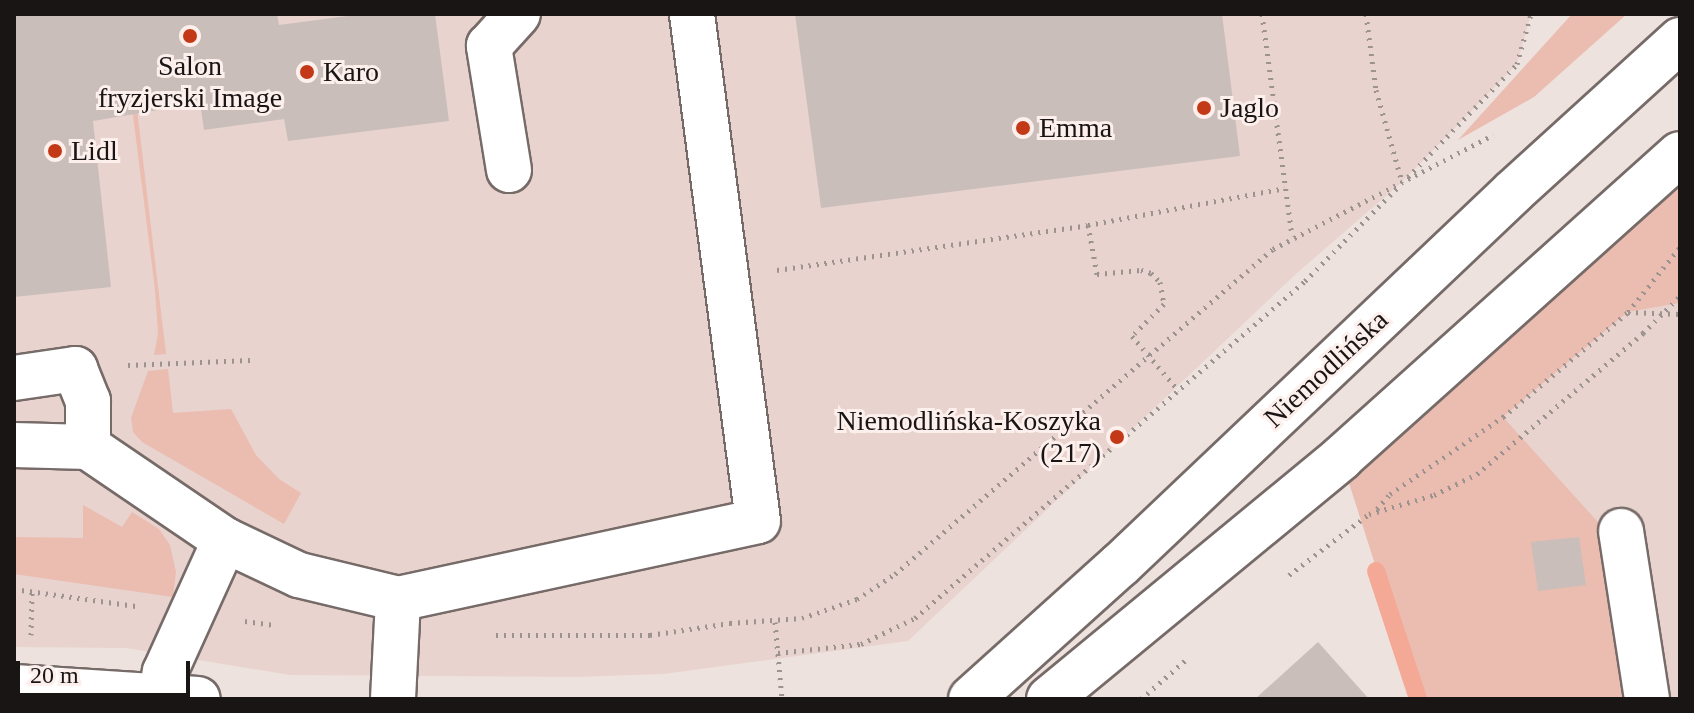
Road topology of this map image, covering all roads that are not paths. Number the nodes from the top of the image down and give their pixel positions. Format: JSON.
{"nodes":[{"id":1,"x":518,"y":14,"type":"edge"},
{"id":2,"x":692,"y":14,"type":"edge"},
{"id":3,"x":1680,"y":40,"type":"edge"},
{"id":4,"x":1680,"y":154,"type":"edge"},
{"id":5,"x":509,"y":170,"type":"dead end"},
{"id":6,"x":14,"y":378,"type":"edge"},
{"id":7,"x":14,"y":445,"type":"edge"},
{"id":8,"x":88,"y":447,"type":"junction"},
{"id":9,"x":1621,"y":531,"type":"dead end"},
{"id":10,"x":225,"y":540,"type":"junction"},
{"id":11,"x":398,"y":599,"type":"junction"},
{"id":12,"x":14,"y":687,"type":"edge"},
{"id":13,"x":180,"y":698,"type":"edge"},
{"id":14,"x":393,"y":699,"type":"edge"},
{"id":15,"x":971,"y":699,"type":"edge"},
{"id":16,"x":1049,"y":699,"type":"edge"},
{"id":17,"x":1647,"y":699,"type":"edge"}],
"edges":[{"from":1,"to":5,"type":"main road"},
{"from":2,"to":11,"type":"main road"},
{"from":3,"to":15,"type":"main road","name":"Niemodlińska"},
{"from":4,"to":16,"type":"main road"},
{"from":6,"to":8,"type":"main road"},
{"from":7,"to":8,"type":"main road"},
{"from":8,"to":10,"type":"main road"},
{"from":9,"to":17,"type":"main road"},
{"from":10,"to":11,"type":"main road"},
{"from":10,"to":13,"type":"main road"},
{"from":11,"to":14,"type":"main road"},
{"from":12,"to":13,"type":"main road"}]}
